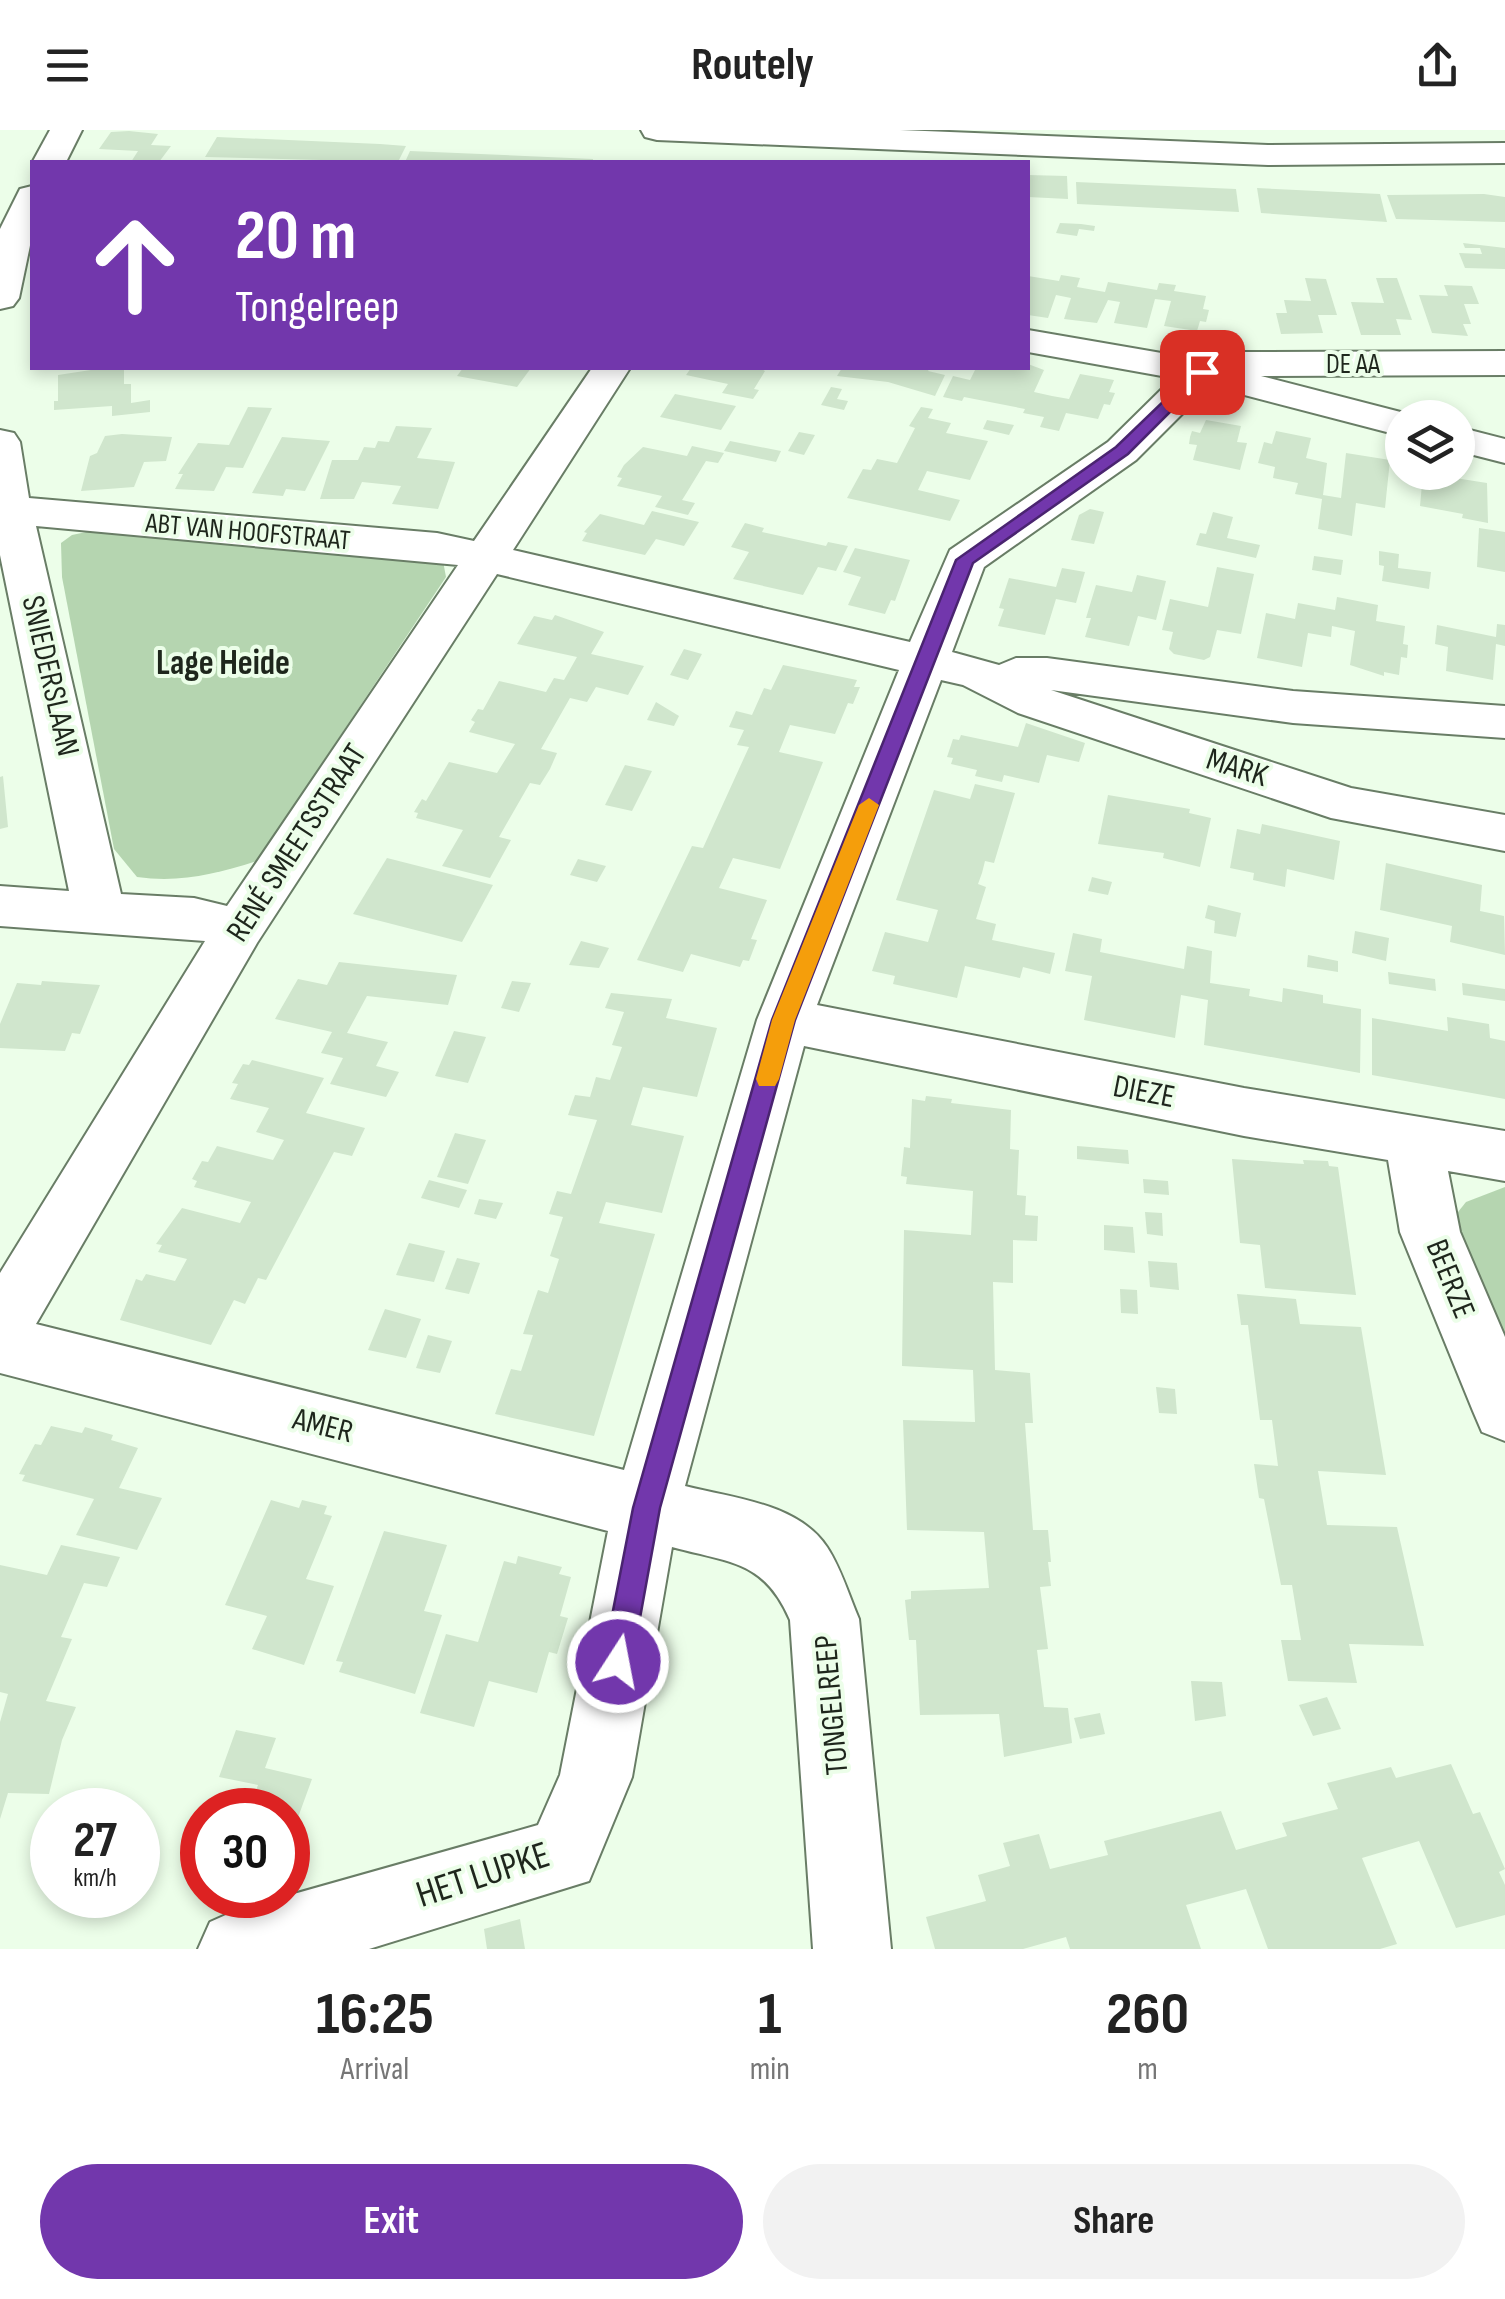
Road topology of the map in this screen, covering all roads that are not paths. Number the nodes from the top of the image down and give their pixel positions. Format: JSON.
{"nodes":[{"id":1,"x":66,"y":130,"type":"edge"},
{"id":2,"x":657,"y":130,"type":"edge"},
{"id":3,"x":700,"y":131,"type":"edge"},
{"id":4,"x":785,"y":134,"type":"junction"},
{"id":5,"x":975,"y":136,"type":"edge"},
{"id":6,"x":1267,"y":142,"type":"edge"},
{"id":7,"x":1505,"y":153,"type":"edge"},
{"id":8,"x":51,"y":160,"type":"edge"},
{"id":9,"x":766,"y":160,"type":"edge"},
{"id":10,"x":30,"y":202,"type":"edge"},
{"id":11,"x":14,"y":249,"type":"edge"},
{"id":12,"x":0,"y":298,"type":"edge"},
{"id":13,"x":1030,"y":341,"type":"edge"},
{"id":14,"x":1505,"y":363,"type":"edge"},
{"id":15,"x":611,"y":370,"type":"edge"},
{"id":16,"x":1202,"y":372,"type":"junction"},
{"id":17,"x":1385,"y":420,"type":"edge"},
{"id":18,"x":0,"y":442,"type":"edge"},
{"id":19,"x":1475,"y":443,"type":"edge"},
{"id":20,"x":1505,"y":451,"type":"edge"},
{"id":21,"x":5,"y":507,"type":"edge"},
{"id":22,"x":485,"y":557,"type":"junction"},
{"id":23,"x":951,"y":667,"type":"junction"},
{"id":24,"x":1505,"y":722,"type":"edge"},
{"id":25,"x":1505,"y":833,"type":"edge"},
{"id":26,"x":0,"y":906,"type":"edge"},
{"id":27,"x":99,"y":911,"type":"junction"},
{"id":28,"x":239,"y":929,"type":"junction"},
{"id":29,"x":784,"y":1020,"type":"junction"},
{"id":30,"x":1414,"y":1143,"type":"junction"},
{"id":31,"x":1505,"y":1156,"type":"edge"},
{"id":32,"x":0,"y":1329,"type":"edge"},
{"id":33,"x":0,"y":1344,"type":"edge"},
{"id":34,"x":1505,"y":1411,"type":"edge"},
{"id":35,"x":646,"y":1508,"type":"junction"},
{"id":36,"x":237,"y":1949,"type":"edge"},
{"id":37,"x":852,"y":1949,"type":"edge"}],
"edges":[{"from":1,"to":8,"type":"street"},
{"from":2,"to":3,"type":"street"},
{"from":3,"to":4,"type":"street"},
{"from":4,"to":5,"type":"street"},
{"from":4,"to":9,"type":"street"},
{"from":5,"to":6,"type":"street"},
{"from":6,"to":7,"type":"street"},
{"from":10,"to":11,"type":"street"},
{"from":11,"to":12,"type":"street"},
{"from":13,"to":16,"type":"street","name":"DE AA"},
{"from":14,"to":16,"type":"street","name":"DE AA"},
{"from":15,"to":22,"type":"street","name":"RENÉ SMEETSSTRAAT"},
{"from":16,"to":17,"type":"street","name":"DE AA"},
{"from":16,"to":23,"type":"street"},
{"from":18,"to":21,"type":"street","name":"SNIEDERSLAAN"},
{"from":19,"to":20,"type":"street"},
{"from":21,"to":22,"type":"street","name":"ABT VAN HOOFSTRAAT"},
{"from":21,"to":27,"type":"street","name":"SNIEDERSLAAN"},
{"from":22,"to":23,"type":"street","name":"MARK"},
{"from":22,"to":28,"type":"street","name":"RENÉ SMEETSSTRAAT"},
{"from":23,"to":24,"type":"street","name":"MARK"},
{"from":23,"to":25,"type":"street","name":"MARK"},
{"from":23,"to":29,"type":"street"},
{"from":26,"to":27,"type":"street"},
{"from":27,"to":28,"type":"street"},
{"from":28,"to":32,"type":"street","name":"RENÉ SMEETSSTRAAT"},
{"from":29,"to":30,"type":"street","name":"DIEZE"},
{"from":29,"to":35,"type":"street"},
{"from":30,"to":31,"type":"street","name":"DIEZE"},
{"from":30,"to":34,"type":"street","name":"BEERZE"},
{"from":33,"to":35,"type":"street","name":"AMER"},
{"from":35,"to":36,"type":"street","name":"HET LUPKE"},
{"from":35,"to":37,"type":"street","name":"TONGELREEP"}]}
